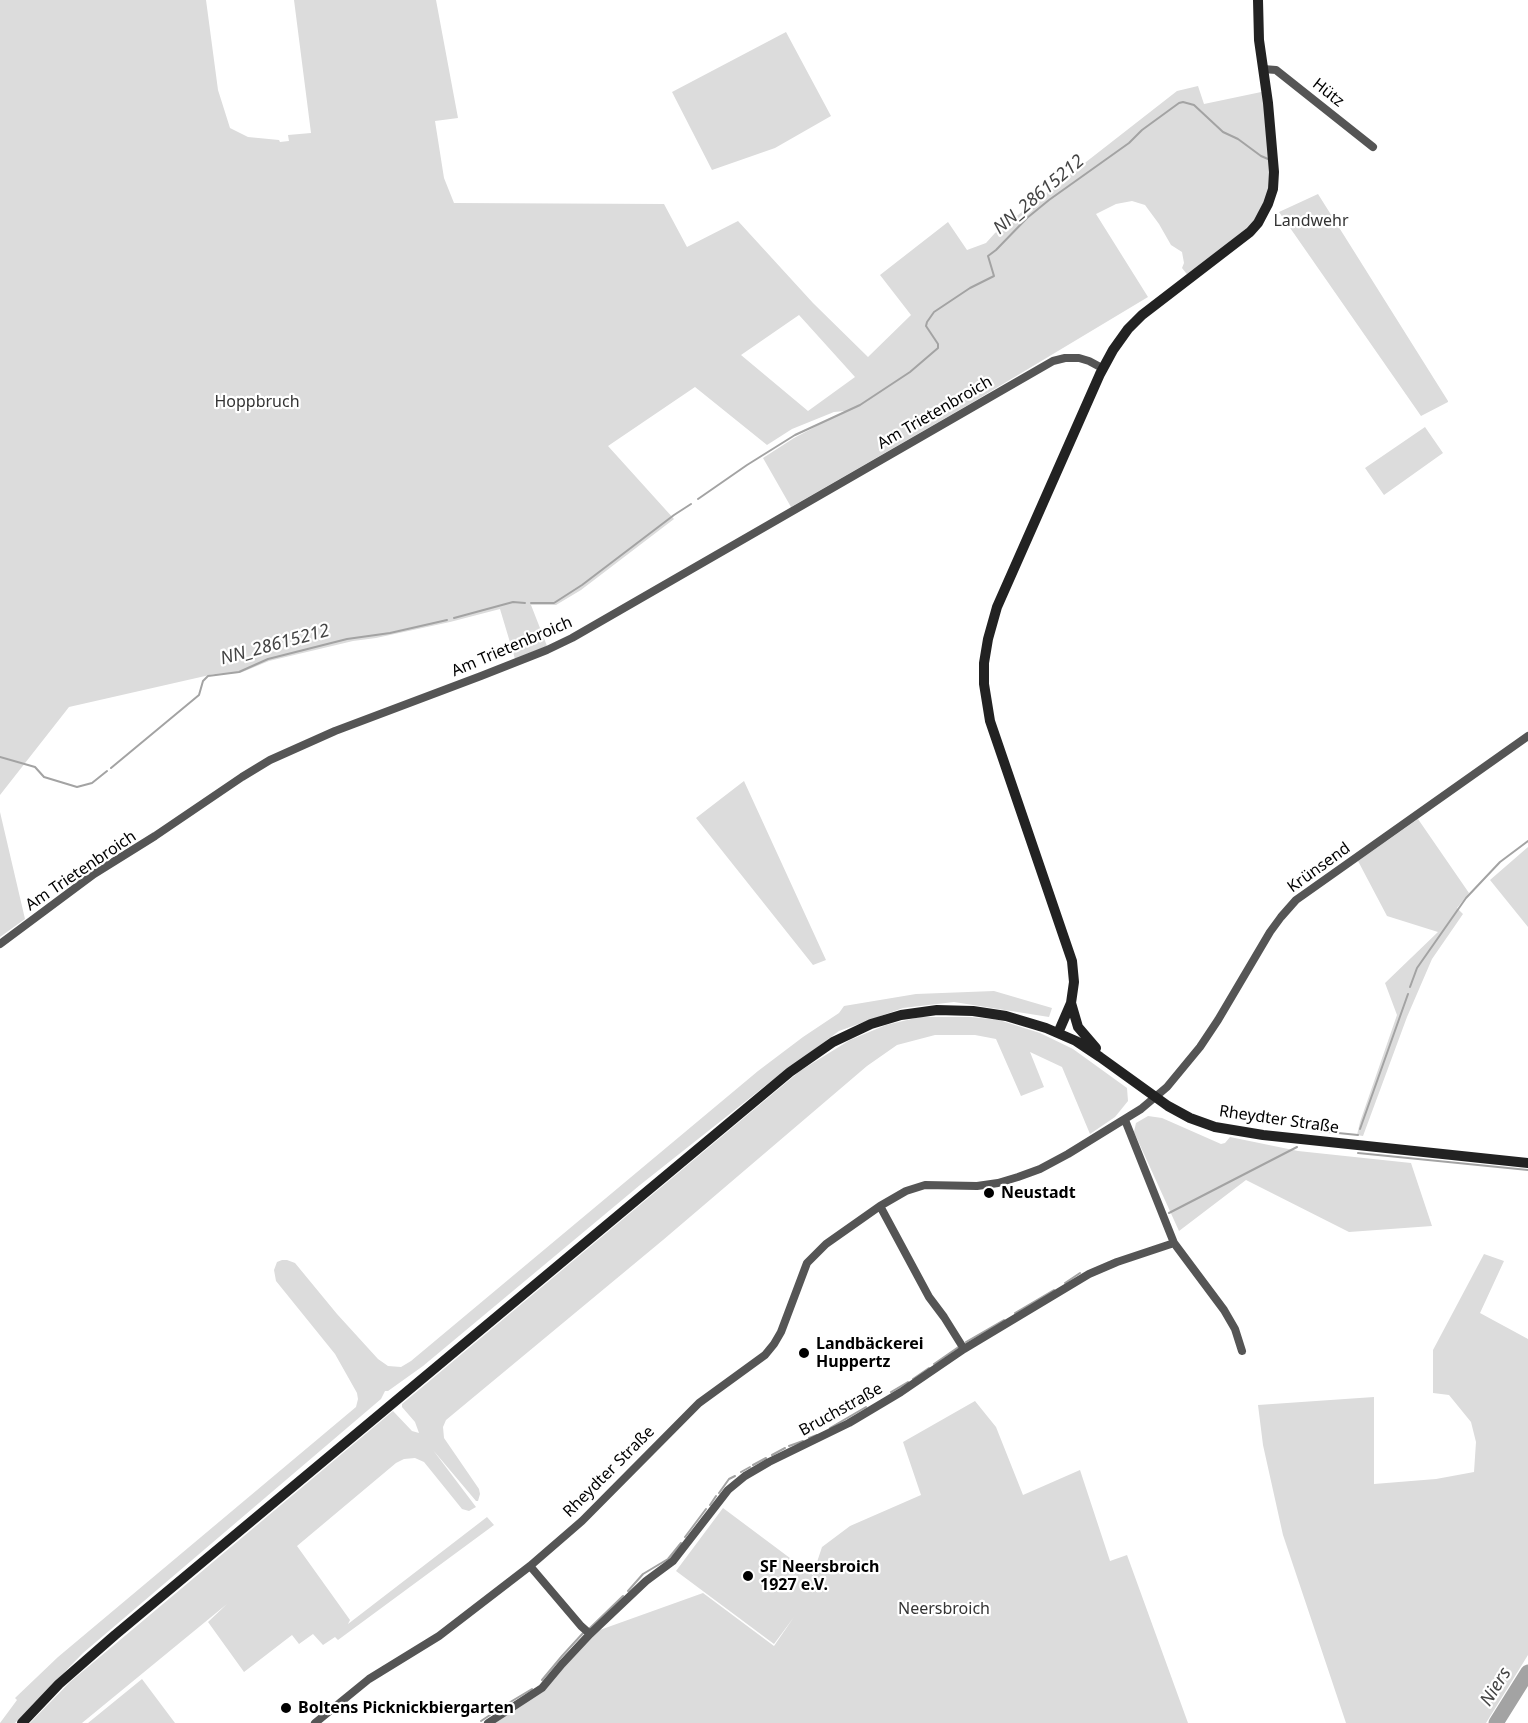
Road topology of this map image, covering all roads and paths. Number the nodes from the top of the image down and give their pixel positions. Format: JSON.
{"nodes":[{"id":1,"x":1258,"y":0,"type":"edge"},
{"id":2,"x":1263,"y":69,"type":"junction"},
{"id":3,"x":1373,"y":147,"type":"dead end"},
{"id":4,"x":1102,"y":368,"type":"junction"},
{"id":5,"x":1528,"y":736,"type":"edge"},
{"id":6,"x":0,"y":944,"type":"edge"},
{"id":7,"x":1071,"y":1003,"type":"junction"},
{"id":8,"x":1058,"y":1033,"type":"junction"},
{"id":9,"x":1110,"y":1064,"type":"junction"},
{"id":10,"x":1155,"y":1098,"type":"junction"},
{"id":11,"x":1125,"y":1120,"type":"junction"},
{"id":12,"x":1528,"y":1163,"type":"edge"},
{"id":13,"x":879,"y":1206,"type":"junction"},
{"id":14,"x":1174,"y":1243,"type":"junction"},
{"id":15,"x":964,"y":1349,"type":"junction"},
{"id":16,"x":1242,"y":1351,"type":"dead end"},
{"id":17,"x":530,"y":1566,"type":"junction"},
{"id":18,"x":590,"y":1634,"type":"junction"},
{"id":19,"x":22,"y":1723,"type":"edge"},
{"id":20,"x":315,"y":1723,"type":"edge"},
{"id":21,"x":488,"y":1723,"type":"edge"}],
"edges":[{"from":1,"to":2,"type":"main road"},
{"from":2,"to":3,"type":"street","name":"Hütz"},
{"from":2,"to":4,"type":"main road"},
{"from":4,"to":6,"type":"street","name":"Am Trietenbroich"},
{"from":4,"to":7,"type":"main road"},
{"from":5,"to":10,"type":"street","name":"Krünsend"},
{"from":7,"to":8,"type":"main road"},
{"from":7,"to":9,"type":"main road"},
{"from":8,"to":9,"type":"main road"},
{"from":8,"to":19,"type":"main road"},
{"from":9,"to":10,"type":"main road"},
{"from":10,"to":11,"type":"street","name":"Rheydter Straße"},
{"from":10,"to":12,"type":"main road","name":"Rheydter Straße"},
{"from":11,"to":13,"type":"street","name":"Rheydter Straße"},
{"from":11,"to":14,"type":"street"},
{"from":13,"to":15,"type":"street"},
{"from":13,"to":17,"type":"street","name":"Rheydter Straße"},
{"from":14,"to":15,"type":"street","name":"Bruchstraße"},
{"from":14,"to":16,"type":"street"},
{"from":15,"to":18,"type":"street","name":"Bruchstraße"},
{"from":17,"to":18,"type":"street"},
{"from":17,"to":20,"type":"street","name":"Rheydter Straße"},
{"from":18,"to":21,"type":"street","name":"Bruchstraße"}]}
